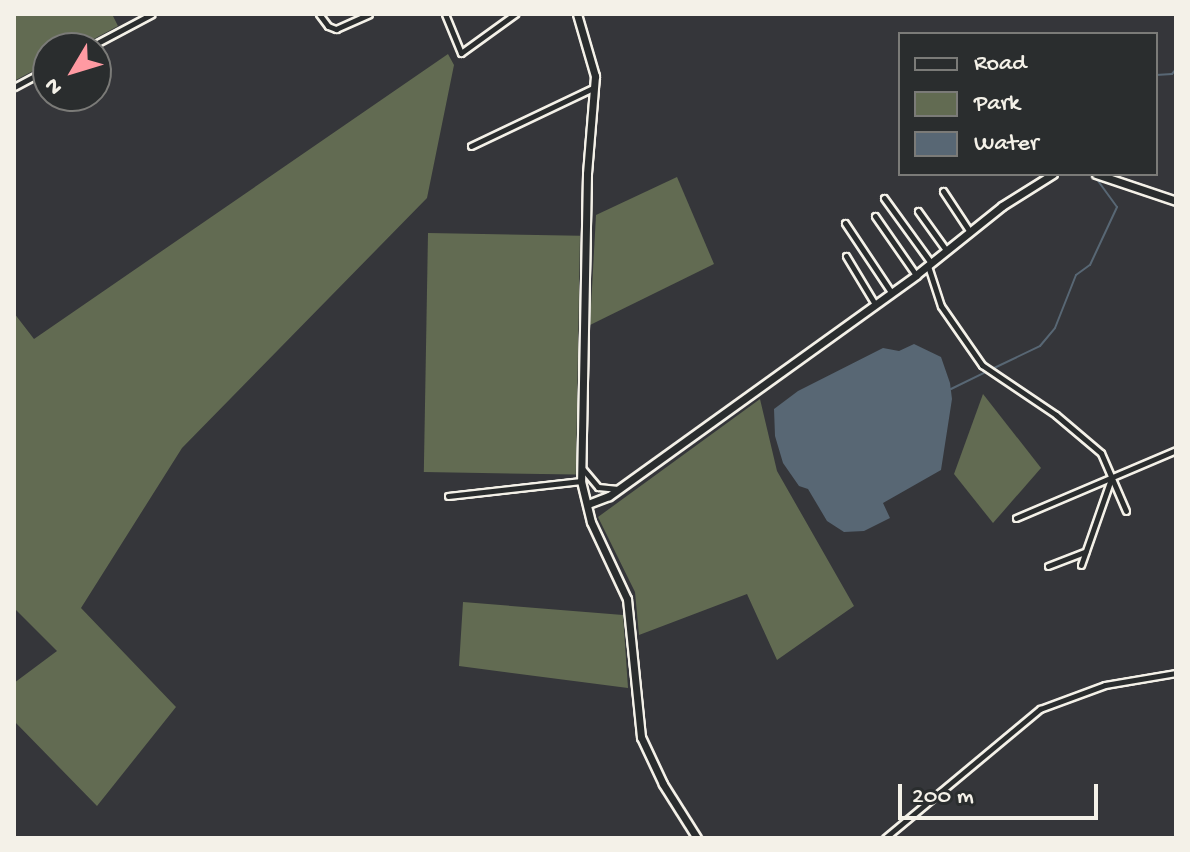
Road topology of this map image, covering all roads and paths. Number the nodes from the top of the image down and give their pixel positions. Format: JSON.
{"nodes":[{"id":1,"x":152,"y":14,"type":"edge"},
{"id":2,"x":319,"y":14,"type":"edge"},
{"id":3,"x":369,"y":14,"type":"edge"},
{"id":4,"x":445,"y":14,"type":"edge"},
{"id":5,"x":515,"y":14,"type":"edge"},
{"id":6,"x":577,"y":14,"type":"edge"},
{"id":7,"x":112,"y":35,"type":"edge"},
{"id":8,"x":32,"y":77,"type":"edge"},
{"id":9,"x":14,"y":87,"type":"edge"},
{"id":10,"x":594,"y":87,"type":"junction"},
{"id":11,"x":471,"y":146,"type":"dead end"},
{"id":12,"x":1050,"y":176,"type":"edge"},
{"id":13,"x":1102,"y":176,"type":"edge"},
{"id":14,"x":943,"y":191,"type":"dead end"},
{"id":15,"x":884,"y":198,"type":"dead end"},
{"id":16,"x":1176,"y":201,"type":"edge"},
{"id":17,"x":918,"y":211,"type":"dead end"},
{"id":18,"x":875,"y":216,"type":"dead end"},
{"id":19,"x":845,"y":223,"type":"dead end"},
{"id":20,"x":971,"y":233,"type":"junction"},
{"id":21,"x":947,"y":251,"type":"junction"},
{"id":22,"x":846,"y":256,"type":"dead end"},
{"id":23,"x":930,"y":264,"type":"junction"},
{"id":24,"x":916,"y":275,"type":"junction"},
{"id":25,"x":891,"y":292,"type":"junction"},
{"id":26,"x":875,"y":304,"type":"junction"},
{"id":27,"x":1176,"y":450,"type":"edge"},
{"id":28,"x":582,"y":465,"type":"junction"},
{"id":29,"x":1112,"y":477,"type":"junction"},
{"id":30,"x":581,"y":481,"type":"junction"},
{"id":31,"x":619,"y":489,"type":"junction"},
{"id":32,"x":448,"y":496,"type":"dead end"},
{"id":33,"x":588,"y":504,"type":"junction"},
{"id":34,"x":1126,"y":511,"type":"dead end"},
{"id":35,"x":1016,"y":518,"type":"dead end"},
{"id":36,"x":1086,"y":552,"type":"junction"},
{"id":37,"x":1081,"y":565,"type":"dead end"},
{"id":38,"x":1048,"y":566,"type":"dead end"},
{"id":39,"x":1176,"y":673,"type":"edge"},
{"id":40,"x":697,"y":838,"type":"edge"},
{"id":41,"x":885,"y":838,"type":"edge"}],
"edges":[{"from":1,"to":7,"type":"street"},
{"from":2,"to":3,"type":"street"},
{"from":4,"to":5,"type":"street"},
{"from":6,"to":10,"type":"street"},
{"from":8,"to":9,"type":"street"},
{"from":10,"to":11,"type":"street"},
{"from":10,"to":28,"type":"street"},
{"from":12,"to":20,"type":"street"},
{"from":13,"to":16,"type":"street"},
{"from":14,"to":20,"type":"street"},
{"from":15,"to":23,"type":"street"},
{"from":17,"to":21,"type":"street"},
{"from":18,"to":24,"type":"street"},
{"from":19,"to":25,"type":"street"},
{"from":20,"to":21,"type":"street"},
{"from":21,"to":23,"type":"street"},
{"from":22,"to":26,"type":"street"},
{"from":23,"to":24,"type":"street"},
{"from":23,"to":29,"type":"street"},
{"from":24,"to":25,"type":"street"},
{"from":25,"to":26,"type":"street"},
{"from":26,"to":31,"type":"street"},
{"from":27,"to":29,"type":"street"},
{"from":28,"to":30,"type":"street"},
{"from":28,"to":31,"type":"street"},
{"from":29,"to":34,"type":"street"},
{"from":29,"to":35,"type":"street"},
{"from":29,"to":36,"type":"street"},
{"from":30,"to":32,"type":"street"},
{"from":30,"to":33,"type":"street"},
{"from":31,"to":33,"type":"street"},
{"from":33,"to":40,"type":"street"},
{"from":36,"to":37,"type":"street"},
{"from":36,"to":38,"type":"street"},
{"from":39,"to":41,"type":"street"}]}
